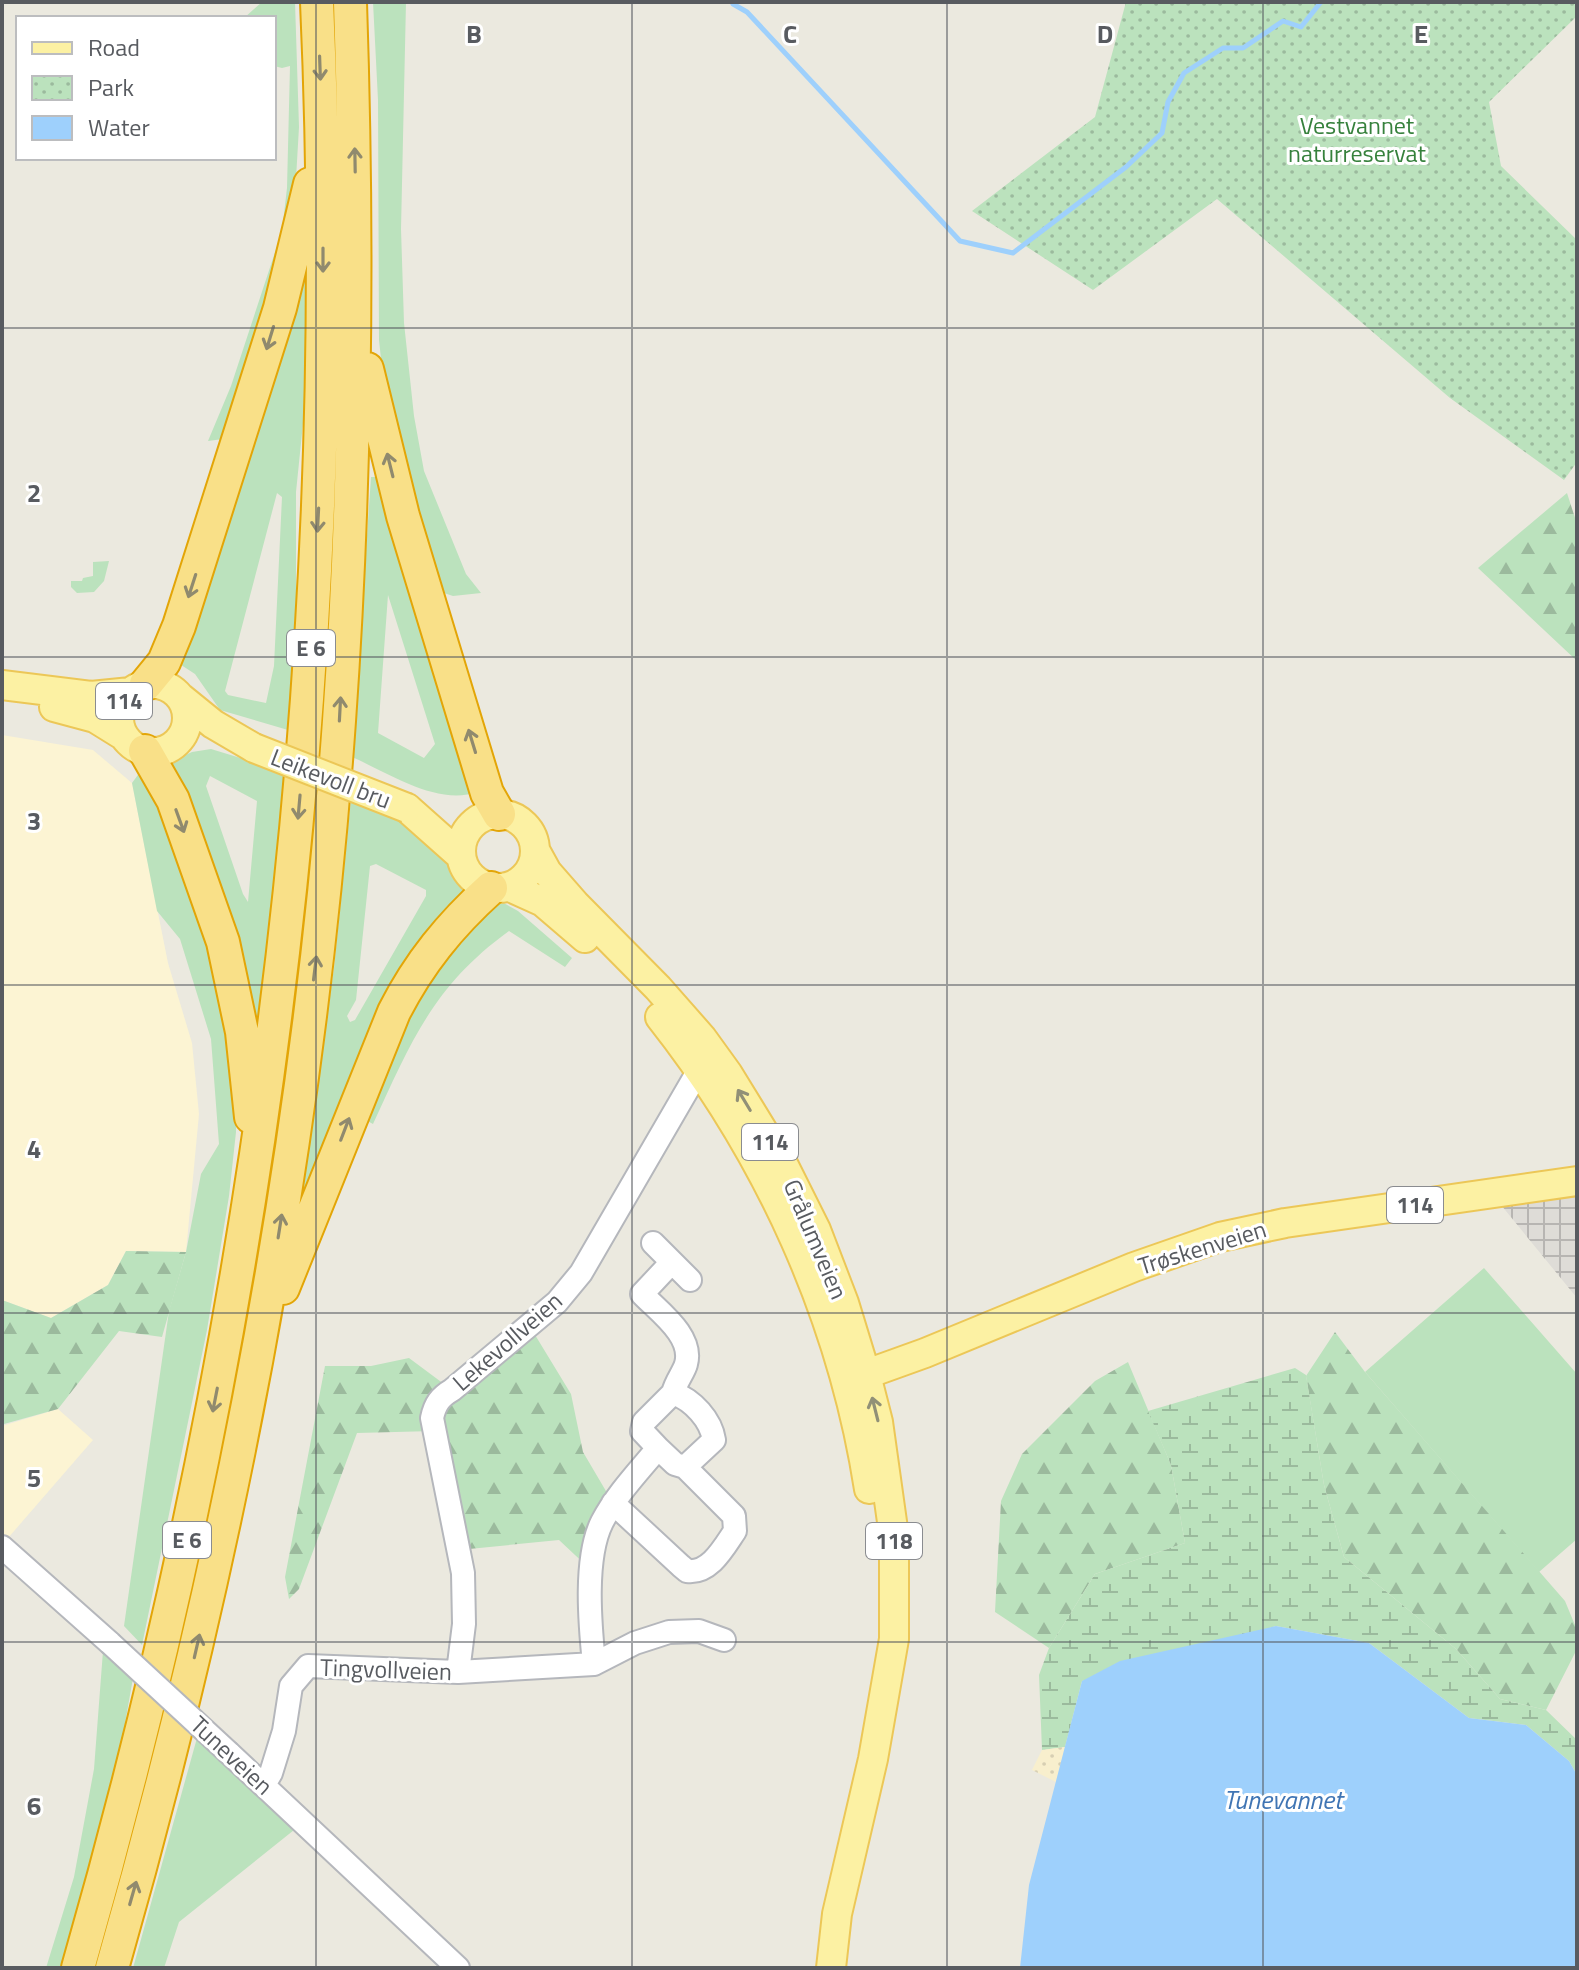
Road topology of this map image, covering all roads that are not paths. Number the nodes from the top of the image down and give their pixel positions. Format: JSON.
{"nodes":[{"id":1,"x":317,"y":2,"type":"edge"},
{"id":2,"x":350,"y":2,"type":"edge"},
{"id":3,"x":322,"y":126,"type":"junction"},
{"id":4,"x":355,"y":318,"type":"junction"},
{"id":5,"x":2,"y":685,"type":"edge"},
{"id":6,"x":139,"y":688,"type":"junction"},
{"id":7,"x":181,"y":698,"type":"junction"},
{"id":8,"x":2,"y":699,"type":"edge"},
{"id":9,"x":224,"y":739,"type":"junction"},
{"id":10,"x":178,"y":743,"type":"junction"},
{"id":11,"x":134,"y":744,"type":"junction"},
{"id":12,"x":407,"y":808,"type":"junction"},
{"id":13,"x":486,"y":819,"type":"junction"},
{"id":14,"x":536,"y":852,"type":"junction"},
{"id":15,"x":461,"y":856,"type":"junction"},
{"id":16,"x":500,"y":887,"type":"junction"},
{"id":17,"x":702,"y":1038,"type":"junction"},
{"id":18,"x":700,"y":1068,"type":"junction"},
{"id":19,"x":256,"y":1167,"type":"junction"},
{"id":20,"x":1577,"y":1181,"type":"edge"},
{"id":21,"x":653,"y":1243,"type":"dead end"},
{"id":22,"x":672,"y":1262,"type":"junction"},
{"id":23,"x":690,"y":1280,"type":"dead end"},
{"id":24,"x":262,"y":1330,"type":"junction"},
{"id":25,"x":856,"y":1378,"type":"junction"},
{"id":26,"x":673,"y":1393,"type":"junction"},
{"id":27,"x":658,"y":1448,"type":"junction"},
{"id":28,"x":685,"y":1467,"type":"junction"},
{"id":29,"x":613,"y":1503,"type":"junction"},
{"id":30,"x":2,"y":1547,"type":"edge"},
{"id":31,"x":724,"y":1640,"type":"dead end"},
{"id":32,"x":594,"y":1664,"type":"junction"},
{"id":33,"x":458,"y":1672,"type":"junction"},
{"id":34,"x":264,"y":1785,"type":"junction"},
{"id":35,"x":837,"y":1914,"type":"junction"},
{"id":36,"x":78,"y":1968,"type":"edge"},
{"id":37,"x":112,"y":1968,"type":"edge"},
{"id":38,"x":458,"y":1968,"type":"edge"},
{"id":39,"x":816,"y":1968,"type":"edge"},
{"id":40,"x":831,"y":1968,"type":"edge"}],
"edges":[{"from":1,"to":3,"type":"highway","number":"E 6","one_way":true},
{"from":4,"to":2,"type":"highway","number":"E 6","one_way":true},
{"from":3,"to":6,"type":"highway","number":"E 6","one_way":true},
{"from":3,"to":19,"type":"highway","number":"E 6","one_way":true},
{"from":13,"to":4,"type":"highway","number":"E 6","one_way":true},
{"from":24,"to":4,"type":"highway","number":"E 6","one_way":true},
{"from":5,"to":6,"type":"main road","number":"114"},
{"from":6,"to":7,"type":"main road","number":"114"},
{"from":6,"to":11,"type":"main road","number":"114"},
{"from":7,"to":9,"type":"main road","number":"114"},
{"from":7,"to":10,"type":"main road","number":"114"},
{"from":8,"to":11,"type":"main road","number":"114"},
{"from":9,"to":10,"type":"main road","number":"114"},
{"from":9,"to":12,"type":"main road","name":"Leikevoll bru","number":"114","bridge":true},
{"from":10,"to":11,"type":"main road","number":"114"},
{"from":11,"to":19,"type":"highway","number":"E 6","one_way":true},
{"from":12,"to":13,"type":"main road","number":"114"},
{"from":12,"to":15,"type":"main road","number":"114"},
{"from":13,"to":14,"type":"main road","number":"114"},
{"from":13,"to":15,"type":"main road"},
{"from":14,"to":16,"type":"main road"},
{"from":14,"to":17,"type":"main road","name":"Grålumveien","number":"114"},
{"from":15,"to":16,"type":"main road","number":"114"},
{"from":16,"to":18,"type":"main road","name":"Grålumveien","number":"114"},
{"from":24,"to":16,"type":"highway","number":"E 6","one_way":true},
{"from":17,"to":18,"type":"street","name":"Lekevollveien"},
{"from":25,"to":17,"type":"main road","name":"Grålumveien","number":"114","one_way":true},
{"from":18,"to":25,"type":"main road","name":"Grålumveien","number":"114"},
{"from":18,"to":33,"type":"street","name":"Lekevollveien"},
{"from":19,"to":36,"type":"highway","number":"E 6","one_way":true},
{"from":20,"to":25,"type":"main road","name":"Trøskenveien","number":"114"},
{"from":21,"to":22,"type":"street"},
{"from":22,"to":23,"type":"street"},
{"from":22,"to":26,"type":"street"},
{"from":37,"to":24,"type":"highway","number":"E 6","one_way":true},
{"from":25,"to":35,"type":"main road","name":"Grålumveien","number":"118"},
{"from":26,"to":27,"type":"street"},
{"from":26,"to":28,"type":"street"},
{"from":27,"to":28,"type":"street"},
{"from":27,"to":29,"type":"street"},
{"from":28,"to":29,"type":"street"},
{"from":29,"to":32,"type":"street"},
{"from":30,"to":34,"type":"street","name":"Tuneveien","bridge":true},
{"from":31,"to":32,"type":"street","name":"Tingvollveien"},
{"from":32,"to":33,"type":"street","name":"Tingvollveien"},
{"from":33,"to":34,"type":"street","name":"Tingvollveien"},
{"from":34,"to":38,"type":"street","name":"Tuneveien"},
{"from":35,"to":39,"type":"main road","name":"Grålumveien","number":"118"},
{"from":35,"to":40,"type":"main road","name":"Grålumveien","number":"118"}]}
